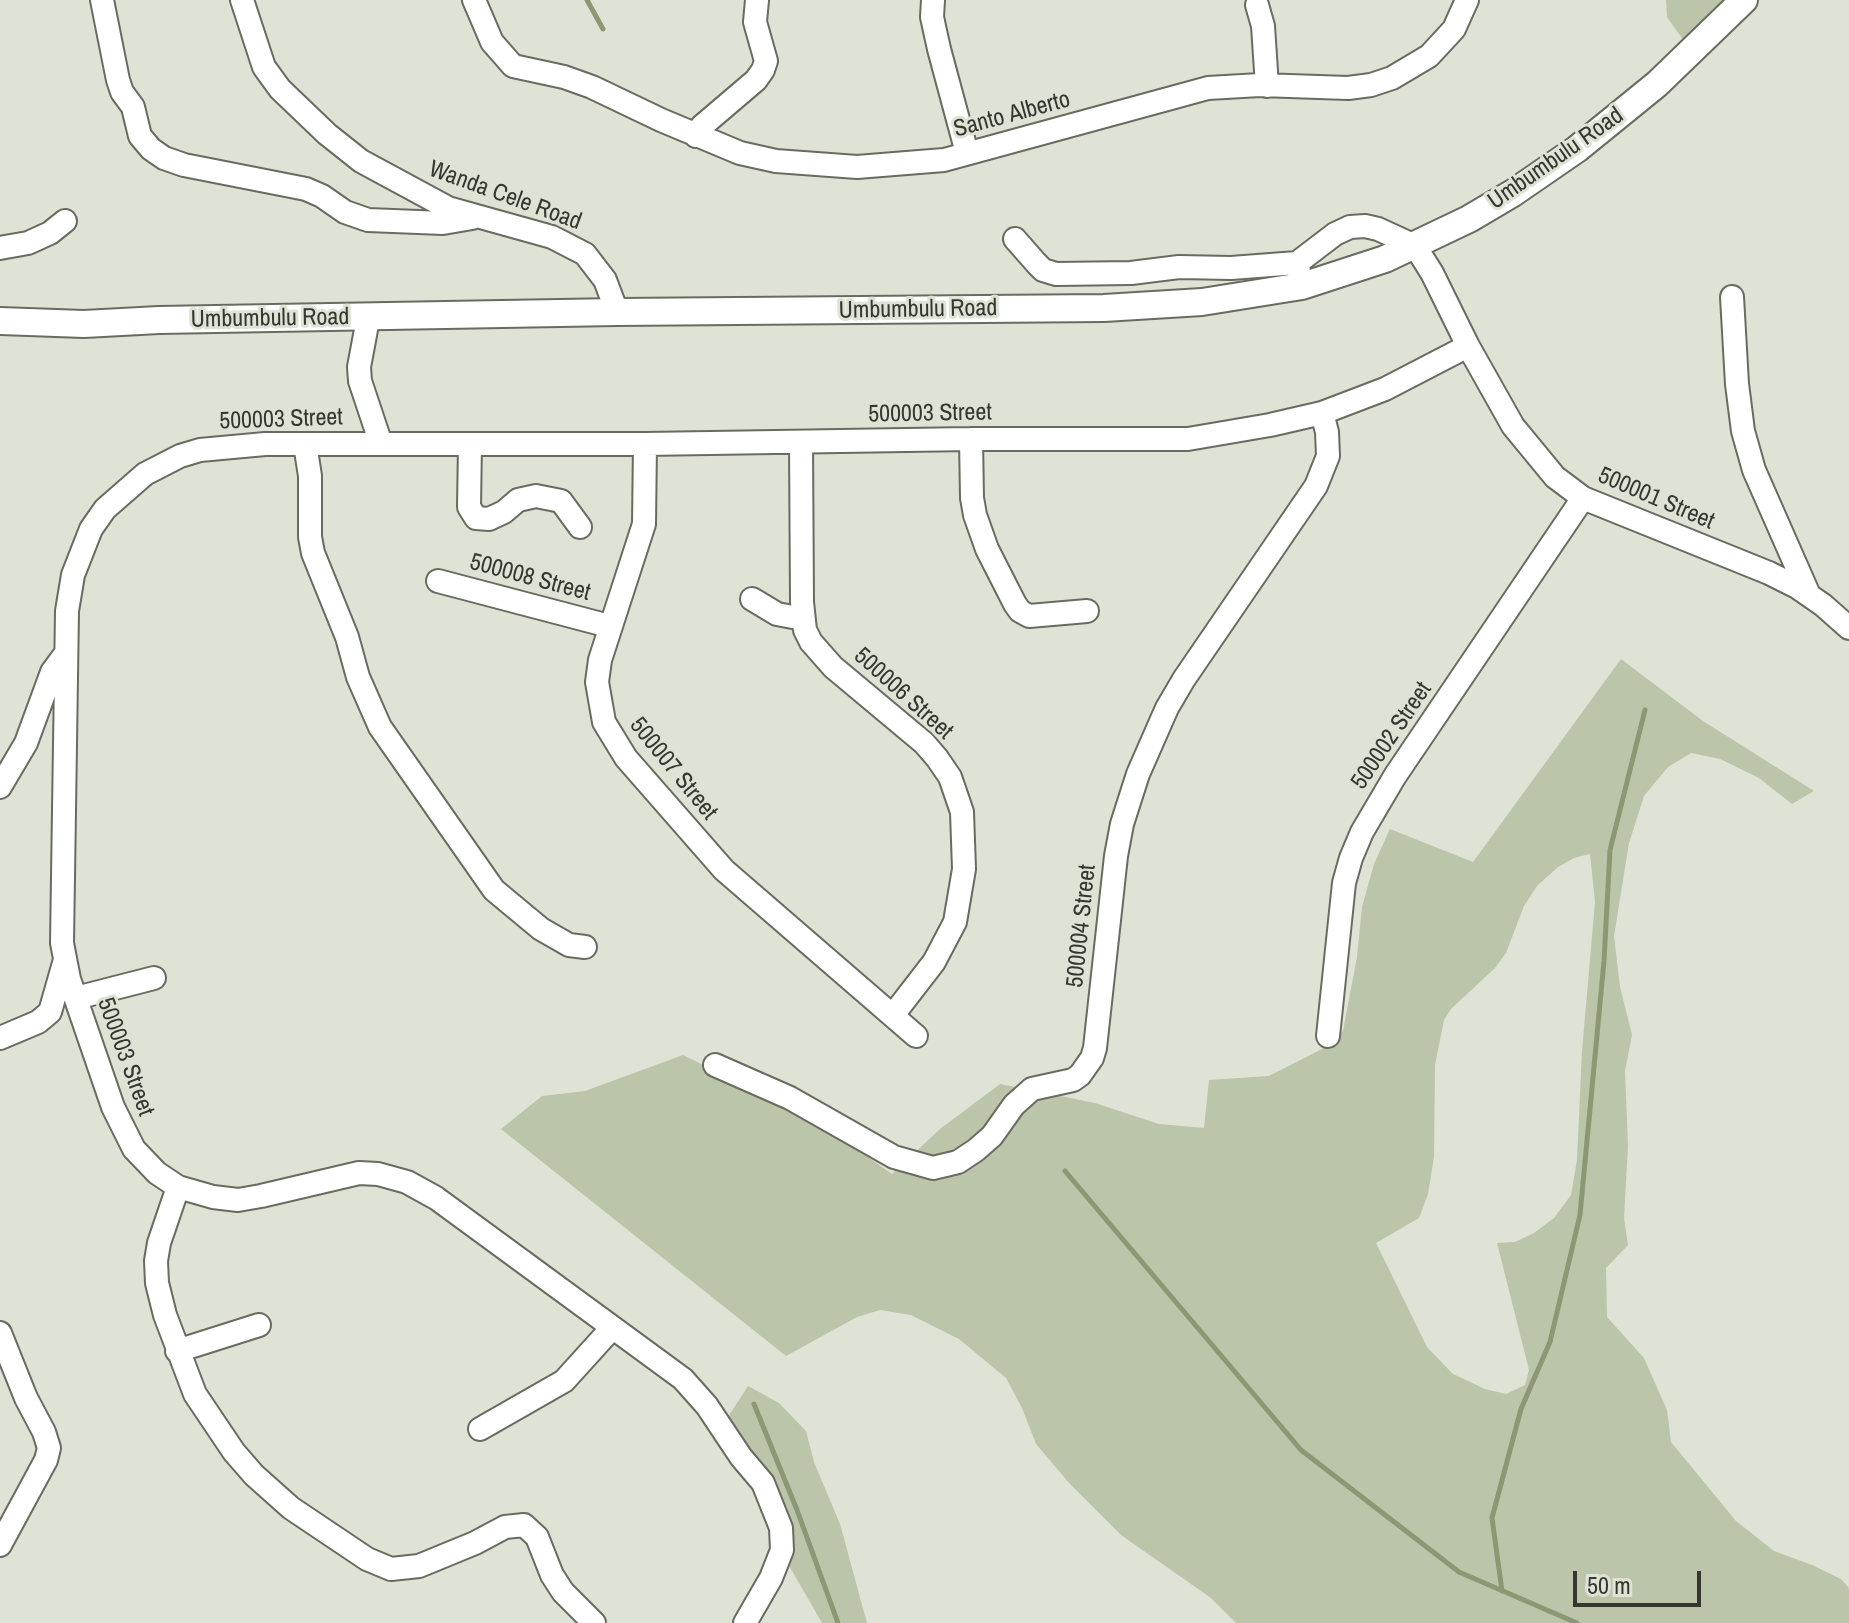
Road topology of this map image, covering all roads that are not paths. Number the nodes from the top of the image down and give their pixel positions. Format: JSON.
{"nodes":[{"id":1,"x":102,"y":0,"type":"edge"},
{"id":2,"x":242,"y":0,"type":"edge"},
{"id":3,"x":474,"y":0,"type":"edge"},
{"id":4,"x":757,"y":0,"type":"edge"},
{"id":5,"x":933,"y":0,"type":"edge"},
{"id":6,"x":1467,"y":0,"type":"edge"},
{"id":7,"x":1744,"y":0,"type":"edge"},
{"id":8,"x":1257,"y":5,"type":"dead end"},
{"id":9,"x":1267,"y":86,"type":"junction"},
{"id":10,"x":696,"y":136,"type":"junction"},
{"id":11,"x":967,"y":153,"type":"junction"},
{"id":12,"x":477,"y":217,"type":"junction"},
{"id":13,"x":65,"y":221,"type":"dead end"},
{"id":14,"x":1015,"y":239,"type":"dead end"},
{"id":15,"x":1415,"y":246,"type":"junction"},
{"id":16,"x":0,"y":248,"type":"edge"},
{"id":17,"x":1300,"y":274,"type":"junction"},
{"id":18,"x":1732,"y":297,"type":"dead end"},
{"id":19,"x":617,"y":312,"type":"junction"},
{"id":20,"x":368,"y":319,"type":"junction"},
{"id":21,"x":0,"y":321,"type":"edge"},
{"id":22,"x":1468,"y":346,"type":"junction"},
{"id":23,"x":1322,"y":413,"type":"junction"},
{"id":24,"x":971,"y":439,"type":"junction"},
{"id":25,"x":801,"y":443,"type":"junction"},
{"id":26,"x":305,"y":444,"type":"junction"},
{"id":27,"x":381,"y":444,"type":"junction"},
{"id":28,"x":470,"y":444,"type":"junction"},
{"id":29,"x":645,"y":444,"type":"junction"},
{"id":30,"x":1583,"y":498,"type":"junction"},
{"id":31,"x":580,"y":527,"type":"dead end"},
{"id":32,"x":438,"y":581,"type":"dead end"},
{"id":33,"x":1809,"y":595,"type":"junction"},
{"id":34,"x":752,"y":599,"type":"dead end"},
{"id":35,"x":1087,"y":611,"type":"dead end"},
{"id":36,"x":803,"y":619,"type":"junction"},
{"id":37,"x":609,"y":626,"type":"junction"},
{"id":38,"x":1849,"y":628,"type":"edge"},
{"id":39,"x":66,"y":653,"type":"junction"},
{"id":40,"x":0,"y":787,"type":"edge"},
{"id":41,"x":585,"y":947,"type":"dead end"},
{"id":42,"x":64,"y":962,"type":"junction"},
{"id":43,"x":154,"y":978,"type":"dead end"},
{"id":44,"x":76,"y":998,"type":"junction"},
{"id":45,"x":893,"y":1015,"type":"junction"},
{"id":46,"x":916,"y":1036,"type":"dead end"},
{"id":47,"x":1328,"y":1036,"type":"dead end"},
{"id":48,"x":0,"y":1038,"type":"edge"},
{"id":49,"x":715,"y":1065,"type":"dead end"},
{"id":50,"x":178,"y":1187,"type":"junction"},
{"id":51,"x":259,"y":1325,"type":"dead end"},
{"id":52,"x":612,"y":1328,"type":"junction"},
{"id":53,"x":0,"y":1333,"type":"edge"},
{"id":54,"x":177,"y":1351,"type":"junction"},
{"id":55,"x":480,"y":1429,"type":"dead end"},
{"id":56,"x":0,"y":1545,"type":"edge"},
{"id":57,"x":594,"y":1623,"type":"edge"},
{"id":58,"x":745,"y":1623,"type":"edge"}],
"edges":[{"from":1,"to":12,"type":"street"},
{"from":2,"to":12,"type":"street","name":"Wanda Cele Road"},
{"from":3,"to":10,"type":"street","name":"Santo Alberto"},
{"from":4,"to":10,"type":"street"},
{"from":5,"to":11,"type":"street"},
{"from":6,"to":9,"type":"street","name":"Santo Alberto"},
{"from":7,"to":15,"type":"main road","name":"Umbumbulu Road"},
{"from":8,"to":9,"type":"street"},
{"from":9,"to":11,"type":"street","name":"Santo Alberto"},
{"from":10,"to":11,"type":"street","name":"Santo Alberto"},
{"from":12,"to":19,"type":"street","name":"Wanda Cele Road"},
{"from":13,"to":16,"type":"street"},
{"from":14,"to":17,"type":"street"},
{"from":15,"to":17,"type":"main road","name":"Umbumbulu Road"},
{"from":15,"to":17,"type":"street"},
{"from":15,"to":22,"type":"street","name":"500001 Street"},
{"from":17,"to":19,"type":"main road","name":"Umbumbulu Road"},
{"from":18,"to":33,"type":"street"},
{"from":19,"to":20,"type":"main road","name":"Umbumbulu Road"},
{"from":20,"to":21,"type":"main road","name":"Umbumbulu Road"},
{"from":20,"to":27,"type":"street"},
{"from":22,"to":23,"type":"street","name":"500003 Street"},
{"from":22,"to":30,"type":"street","name":"500001 Street"},
{"from":23,"to":24,"type":"street","name":"500003 Street"},
{"from":23,"to":49,"type":"street","name":"500004 Street"},
{"from":24,"to":25,"type":"street","name":"500003 Street"},
{"from":24,"to":35,"type":"street"},
{"from":25,"to":29,"type":"street","name":"500003 Street"},
{"from":25,"to":36,"type":"street","name":"500006 Street"},
{"from":26,"to":27,"type":"street","name":"500003 Street"},
{"from":26,"to":39,"type":"street","name":"500003 Street"},
{"from":26,"to":41,"type":"street"},
{"from":27,"to":28,"type":"street","name":"500003 Street"},
{"from":28,"to":29,"type":"street","name":"500003 Street"},
{"from":28,"to":31,"type":"street"},
{"from":29,"to":37,"type":"street","name":"500007 Street"},
{"from":30,"to":33,"type":"street","name":"500001 Street"},
{"from":30,"to":47,"type":"street","name":"500002 Street"},
{"from":32,"to":37,"type":"street","name":"500008 Street"},
{"from":33,"to":38,"type":"street","name":"500001 Street"},
{"from":34,"to":36,"type":"street"},
{"from":36,"to":45,"type":"street","name":"500006 Street"},
{"from":37,"to":45,"type":"street","name":"500007 Street"},
{"from":39,"to":40,"type":"street"},
{"from":39,"to":42,"type":"street","name":"500003 Street"},
{"from":42,"to":44,"type":"street","name":"500003 Street"},
{"from":42,"to":48,"type":"street"},
{"from":43,"to":44,"type":"street"},
{"from":44,"to":50,"type":"street","name":"500003 Street"},
{"from":45,"to":46,"type":"street","name":"500007 Street"},
{"from":50,"to":52,"type":"street","name":"500003 Street"},
{"from":50,"to":54,"type":"street"},
{"from":51,"to":54,"type":"street"},
{"from":52,"to":55,"type":"street"},
{"from":52,"to":58,"type":"street","name":"500003 Street"},
{"from":53,"to":56,"type":"street"},
{"from":54,"to":57,"type":"street"}]}
